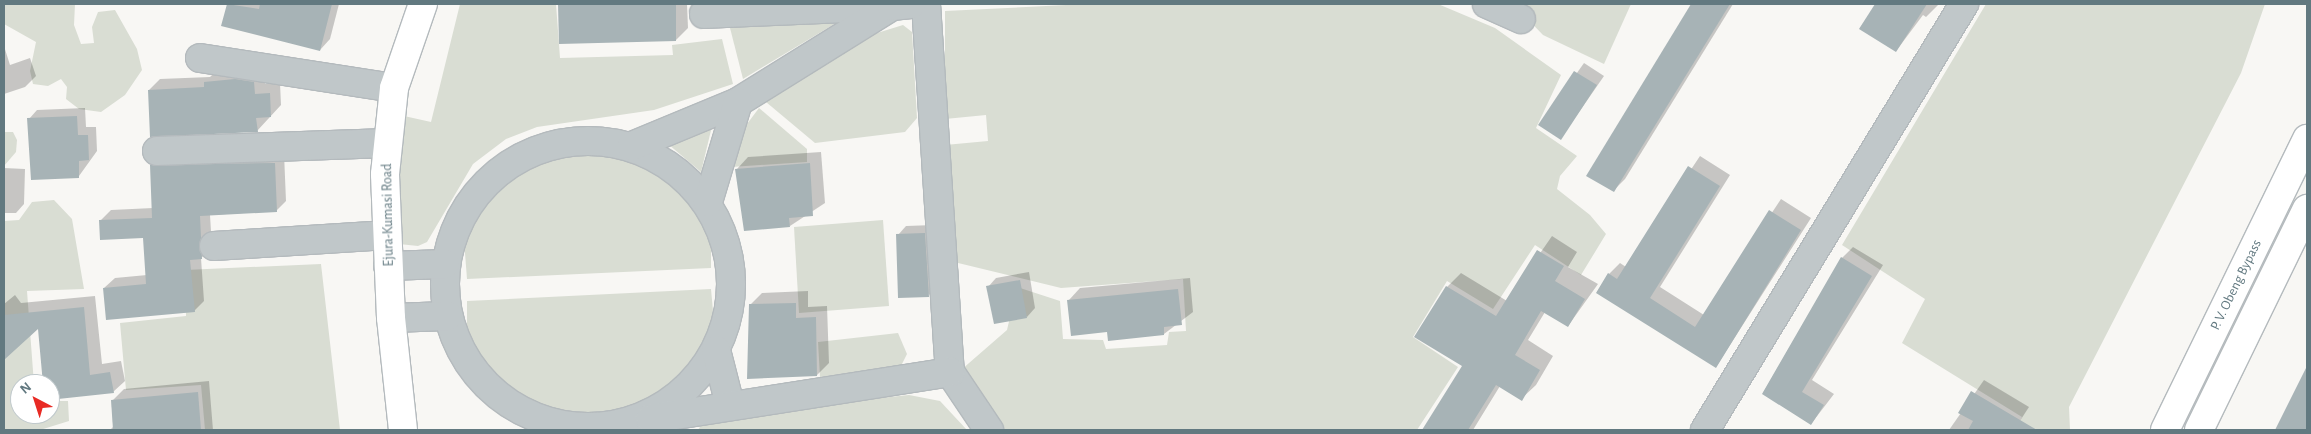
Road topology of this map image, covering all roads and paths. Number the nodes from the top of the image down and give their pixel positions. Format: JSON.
{"nodes":[{"id":1,"x":423,"y":4,"type":"edge"},
{"id":2,"x":926,"y":4,"type":"edge"},
{"id":3,"x":1487,"y":4,"type":"edge"},
{"id":4,"x":1964,"y":4,"type":"edge"},
{"id":5,"x":902,"y":5,"type":"edge"},
{"id":6,"x":704,"y":14,"type":"dead end"},
{"id":7,"x":1521,"y":19,"type":"dead end"},
{"id":8,"x":200,"y":58,"type":"dead end"},
{"id":9,"x":394,"y":88,"type":"junction"},
{"id":10,"x":738,"y":102,"type":"junction"},
{"id":11,"x":2307,"y":139,"type":"edge"},
{"id":12,"x":388,"y":142,"type":"junction"},
{"id":13,"x":632,"y":146,"type":"junction"},
{"id":14,"x":157,"y":151,"type":"dead end"},
{"id":15,"x":708,"y":202,"type":"junction"},
{"id":16,"x":2307,"y":209,"type":"edge"},
{"id":17,"x":388,"y":236,"type":"junction"},
{"id":18,"x":214,"y":246,"type":"dead end"},
{"id":19,"x":445,"y":264,"type":"junction"},
{"id":20,"x":388,"y":266,"type":"junction"},
{"id":21,"x":448,"y":316,"type":"junction"},
{"id":22,"x":391,"y":318,"type":"junction"},
{"id":23,"x":716,"y":350,"type":"junction"},
{"id":24,"x":950,"y":372,"type":"junction"},
{"id":25,"x":730,"y":405,"type":"junction"},
{"id":26,"x":623,"y":423,"type":"junction"},
{"id":27,"x":1715,"y":426,"type":"edge"},
{"id":28,"x":403,"y":430,"type":"edge"},
{"id":29,"x":989,"y":430,"type":"edge"},
{"id":30,"x":2165,"y":430,"type":"edge"},
{"id":31,"x":2199,"y":430,"type":"edge"}],
"edges":[{"from":1,"to":9,"type":"main road","name":"Ejura-Kumasi Road"},
{"from":2,"to":24,"type":"lane"},
{"from":3,"to":7,"type":"lane"},
{"from":4,"to":27,"type":"lane"},
{"from":5,"to":6,"type":"lane"},
{"from":5,"to":10,"type":"lane"},
{"from":8,"to":9,"type":"lane"},
{"from":9,"to":12,"type":"main road","name":"Ejura-Kumasi Road"},
{"from":10,"to":13,"type":"lane"},
{"from":10,"to":15,"type":"lane"},
{"from":11,"to":30,"type":"main road","name":"P. V. Obeng Bypass"},
{"from":12,"to":14,"type":"lane"},
{"from":12,"to":17,"type":"main road","name":"Ejura-Kumasi Road"},
{"from":13,"to":15,"type":"lane"},
{"from":13,"to":19,"type":"lane"},
{"from":15,"to":23,"type":"lane"},
{"from":16,"to":31,"type":"main road"},
{"from":17,"to":18,"type":"lane"},
{"from":17,"to":20,"type":"main road","name":"Ejura-Kumasi Road"},
{"from":19,"to":20,"type":"lane"},
{"from":19,"to":21,"type":"lane"},
{"from":20,"to":22,"type":"main road","name":"Ejura-Kumasi Road"},
{"from":21,"to":22,"type":"lane"},
{"from":21,"to":26,"type":"lane"},
{"from":22,"to":28,"type":"main road","name":"Ejura-Kumasi Road"},
{"from":23,"to":25,"type":"lane"},
{"from":23,"to":26,"type":"lane"},
{"from":24,"to":25,"type":"lane"},
{"from":24,"to":29,"type":"lane"},
{"from":25,"to":26,"type":"lane"}]}
